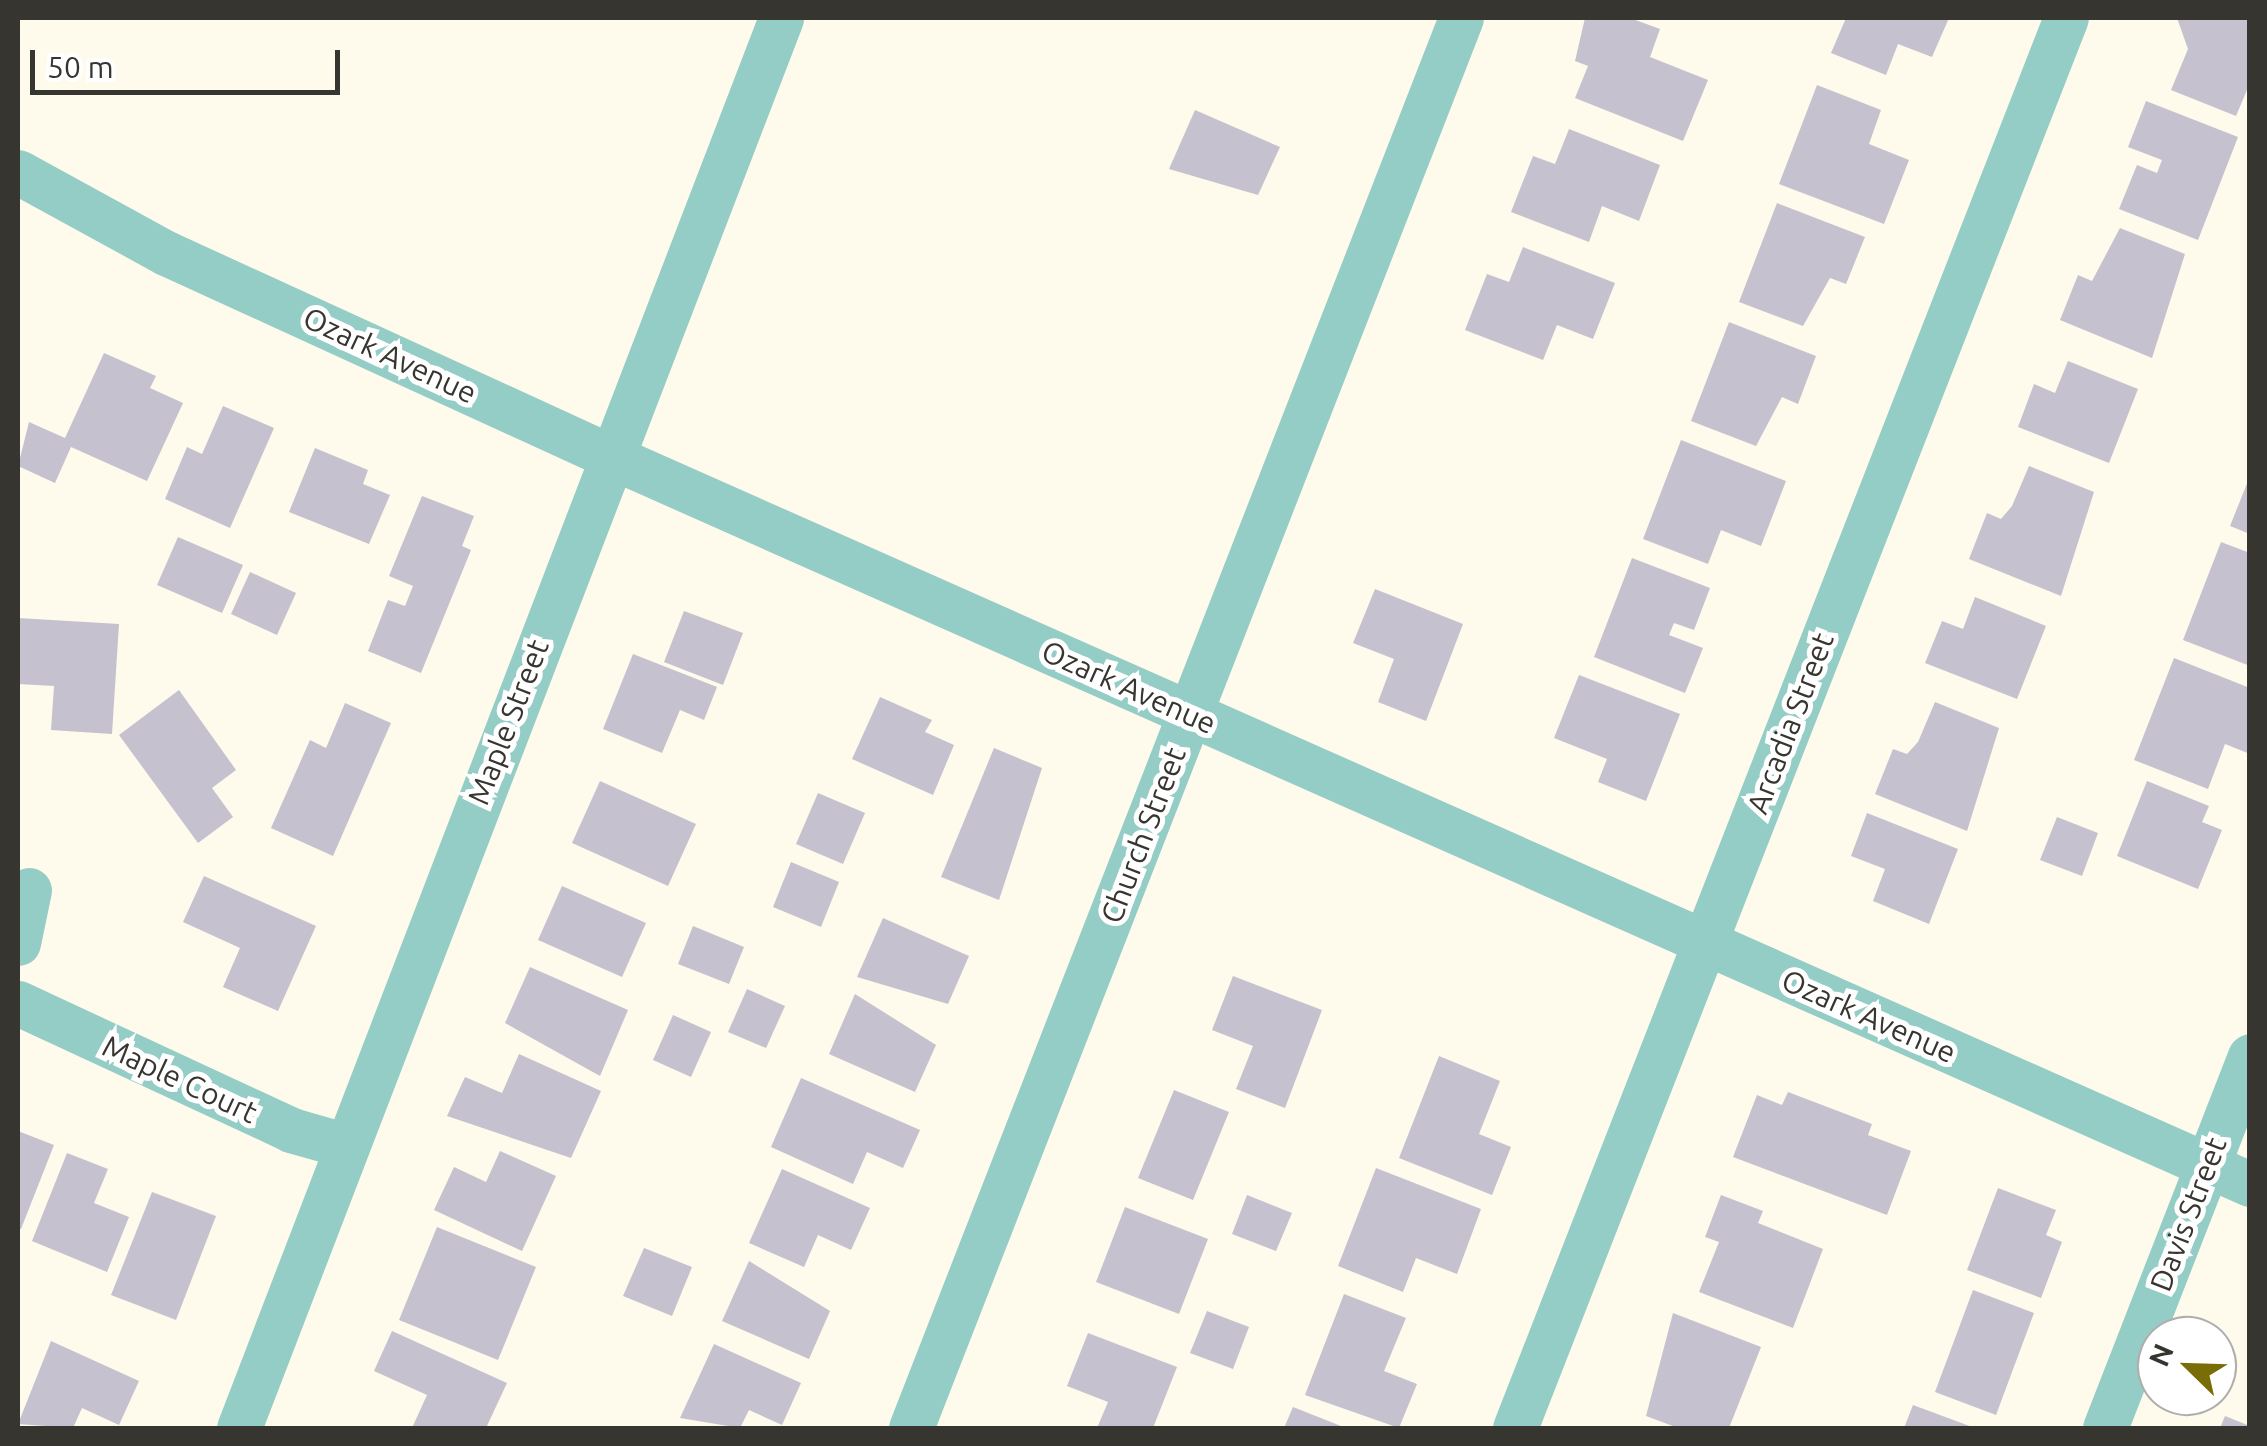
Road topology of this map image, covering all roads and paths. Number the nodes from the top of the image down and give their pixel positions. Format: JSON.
{"nodes":[{"id":1,"x":781,"y":18,"type":"edge"},
{"id":2,"x":1460,"y":18,"type":"edge"},
{"id":3,"x":2066,"y":18,"type":"edge"},
{"id":4,"x":18,"y":172,"type":"edge"},
{"id":5,"x":610,"y":456,"type":"junction"},
{"id":6,"x":1190,"y":713,"type":"junction"},
{"id":7,"x":29,"y":890,"type":"dead end"},
{"id":8,"x":18,"y":943,"type":"edge"},
{"id":9,"x":1704,"y":944,"type":"junction"},
{"id":10,"x":18,"y":1004,"type":"edge"},
{"id":11,"x":2250,"y":1056,"type":"edge"},
{"id":12,"x":346,"y":1146,"type":"junction"},
{"id":13,"x":2207,"y":1165,"type":"junction"},
{"id":14,"x":2250,"y":1184,"type":"edge"},
{"id":15,"x":239,"y":1428,"type":"edge"},
{"id":16,"x":910,"y":1428,"type":"edge"},
{"id":17,"x":1515,"y":1428,"type":"edge"},
{"id":18,"x":2105,"y":1428,"type":"edge"}],
"edges":[{"from":1,"to":5,"type":"street","name":"Maple Street"},
{"from":2,"to":6,"type":"street","name":"Church Street"},
{"from":3,"to":9,"type":"street","name":"Arcadia Street"},
{"from":4,"to":5,"type":"street","name":"Ozark Avenue"},
{"from":5,"to":6,"type":"street","name":"Ozark Avenue"},
{"from":5,"to":12,"type":"street","name":"Maple Street"},
{"from":6,"to":9,"type":"street","name":"Ozark Avenue"},
{"from":6,"to":16,"type":"street","name":"Church Street"},
{"from":7,"to":8,"type":"street"},
{"from":9,"to":13,"type":"street","name":"Ozark Avenue"},
{"from":9,"to":17,"type":"street","name":"Arcadia Street"},
{"from":10,"to":12,"type":"street","name":"Maple Court"},
{"from":11,"to":13,"type":"street","name":"Davis Street"},
{"from":12,"to":15,"type":"street","name":"Maple Street"},
{"from":13,"to":14,"type":"street","name":"Ozark Avenue"},
{"from":13,"to":18,"type":"street","name":"Davis Street"}]}
